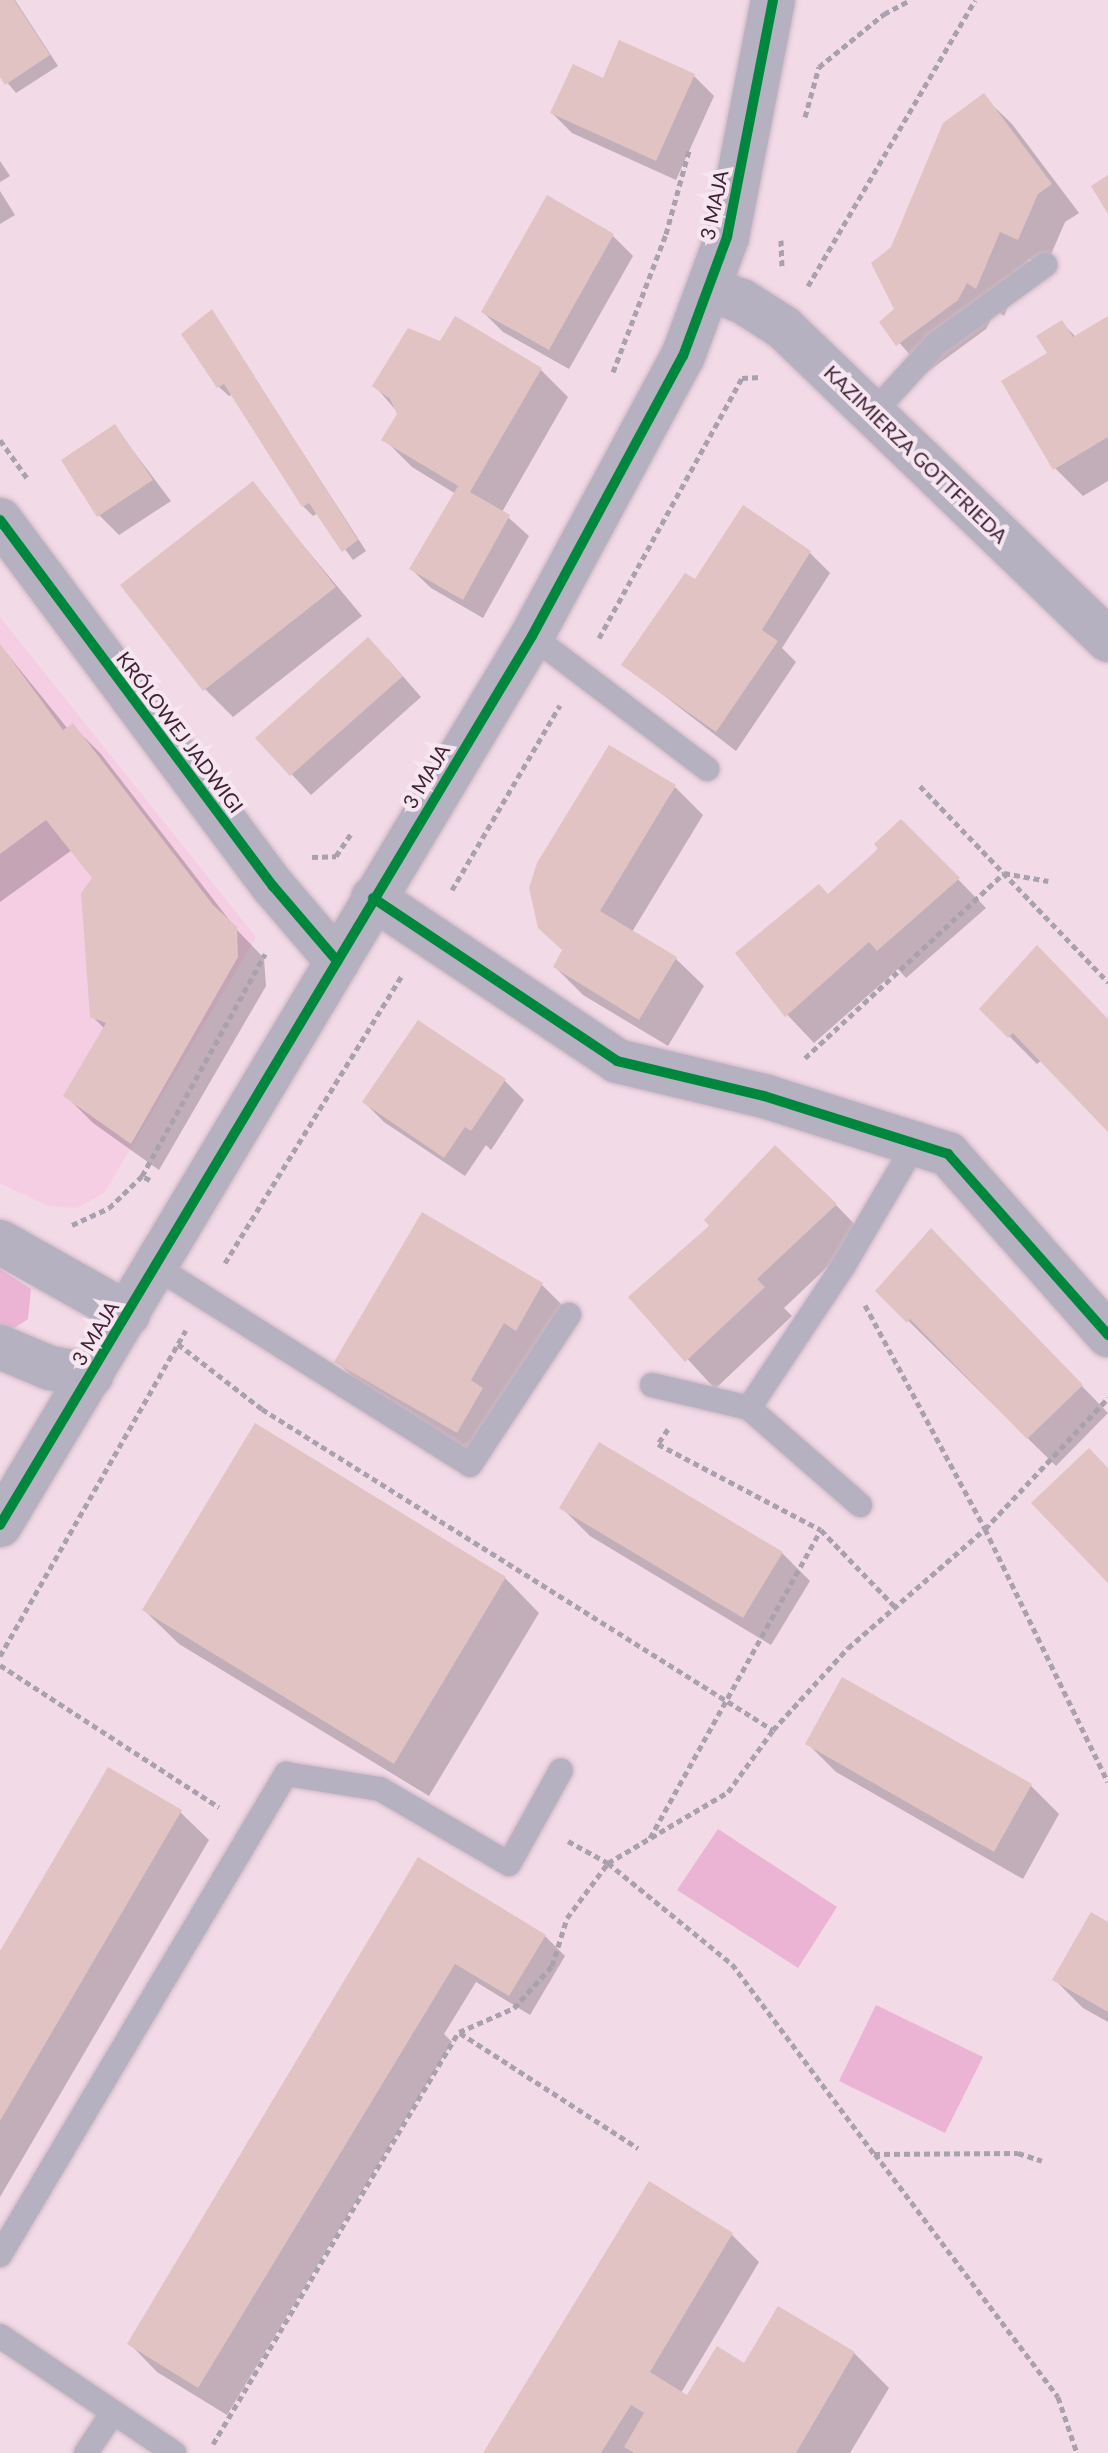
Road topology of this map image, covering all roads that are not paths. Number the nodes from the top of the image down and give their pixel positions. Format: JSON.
{"nodes":[{"id":1,"x":773,"y":0,"type":"edge"},
{"id":2,"x":1045,"y":265,"type":"dead end"},
{"id":3,"x":710,"y":289,"type":"junction"},
{"id":4,"x":874,"y":412,"type":"junction"},
{"id":5,"x":0,"y":520,"type":"edge"},
{"id":6,"x":532,"y":636,"type":"junction"},
{"id":7,"x":1108,"y":640,"type":"edge"},
{"id":8,"x":707,"y":769,"type":"dead end"},
{"id":9,"x":373,"y":898,"type":"junction"},
{"id":10,"x":337,"y":961,"type":"junction"},
{"id":11,"x":915,"y":1144,"type":"junction"},
{"id":12,"x":0,"y":1242,"type":"edge"},
{"id":13,"x":156,"y":1267,"type":"junction"},
{"id":14,"x":128,"y":1314,"type":"junction"},
{"id":15,"x":569,"y":1315,"type":"dead end"},
{"id":16,"x":1108,"y":1335,"type":"edge"},
{"id":17,"x":0,"y":1347,"type":"edge"},
{"id":18,"x":91,"y":1375,"type":"junction"},
{"id":19,"x":652,"y":1385,"type":"dead end"},
{"id":20,"x":749,"y":1408,"type":"junction"},
{"id":21,"x":2,"y":1505,"type":"edge"},
{"id":22,"x":860,"y":1505,"type":"dead end"},
{"id":23,"x":561,"y":1770,"type":"dead end"},
{"id":24,"x":0,"y":2255,"type":"edge"},
{"id":25,"x":0,"y":2336,"type":"edge"},
{"id":26,"x":113,"y":2412,"type":"junction"},
{"id":27,"x":86,"y":2453,"type":"edge"},
{"id":28,"x":174,"y":2453,"type":"edge"}],
"edges":[{"from":1,"to":3,"type":"street","name":"3 MAJA"},
{"from":2,"to":4,"type":"lane"},
{"from":3,"to":4,"type":"street","name":"KAZIMIERZA GOTTFRIEDA"},
{"from":3,"to":6,"type":"street","name":"3 MAJA"},
{"from":4,"to":7,"type":"street","name":"KAZIMIERZA GOTTFRIEDA"},
{"from":5,"to":10,"type":"street","name":"KRÓLOWEJ JADWIGI"},
{"from":6,"to":8,"type":"lane"},
{"from":6,"to":9,"type":"street","name":"3 MAJA"},
{"from":9,"to":10,"type":"street","name":"3 MAJA"},
{"from":9,"to":11,"type":"street"},
{"from":10,"to":13,"type":"street","name":"3 MAJA"},
{"from":11,"to":16,"type":"street"},
{"from":11,"to":20,"type":"lane"},
{"from":12,"to":14,"type":"street"},
{"from":13,"to":14,"type":"street","name":"3 MAJA"},
{"from":13,"to":15,"type":"lane"},
{"from":14,"to":18,"type":"street","name":"3 MAJA"},
{"from":17,"to":18,"type":"street"},
{"from":18,"to":21,"type":"street","name":"3 MAJA"},
{"from":19,"to":20,"type":"lane"},
{"from":20,"to":22,"type":"lane"},
{"from":23,"to":24,"type":"lane"},
{"from":25,"to":26,"type":"lane"},
{"from":26,"to":27,"type":"lane"},
{"from":26,"to":28,"type":"lane"}]}
